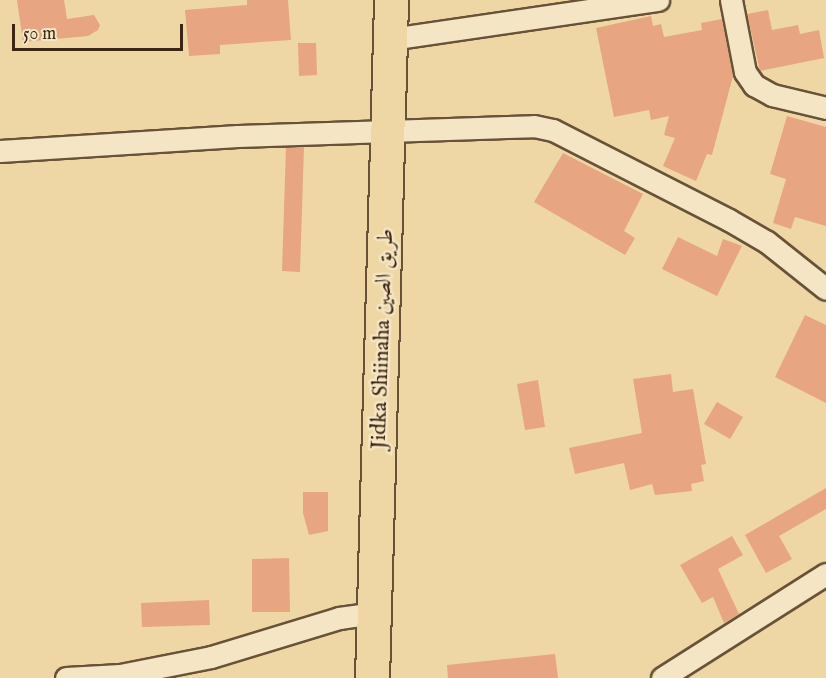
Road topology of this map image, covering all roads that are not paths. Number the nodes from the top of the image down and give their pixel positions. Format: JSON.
{"nodes":[{"id":1,"x":391,"y":0,"type":"edge"},
{"id":2,"x":658,"y":0,"type":"edge"},
{"id":3,"x":731,"y":0,"type":"edge"},
{"id":4,"x":390,"y":39,"type":"junction"},
{"id":5,"x":826,"y":108,"type":"edge"},
{"id":6,"x":389,"y":131,"type":"junction"},
{"id":7,"x":0,"y":151,"type":"edge"},
{"id":8,"x":826,"y":290,"type":"edge"},
{"id":9,"x":826,"y":574,"type":"edge"},
{"id":10,"x":374,"y":613,"type":"junction"},
{"id":11,"x":120,"y":676,"type":"edge"},
{"id":12,"x":66,"y":678,"type":"edge"},
{"id":13,"x":372,"y":678,"type":"edge"},
{"id":14,"x":662,"y":678,"type":"edge"}],
"edges":[{"from":1,"to":4,"type":"main road","name":"Jidka Shiinaha طريق الصين"},
{"from":2,"to":4,"type":"street"},
{"from":3,"to":5,"type":"street"},
{"from":4,"to":6,"type":"main road","name":"Jidka Shiinaha طريق الصين"},
{"from":6,"to":7,"type":"street"},
{"from":6,"to":8,"type":"street"},
{"from":6,"to":10,"type":"main road","name":"Jidka Shiinaha طريق الصين"},
{"from":9,"to":14,"type":"street"},
{"from":10,"to":11,"type":"street"},
{"from":10,"to":13,"type":"main road","name":"Jidka Shiinaha طريق الصين"},
{"from":11,"to":12,"type":"street"}]}
